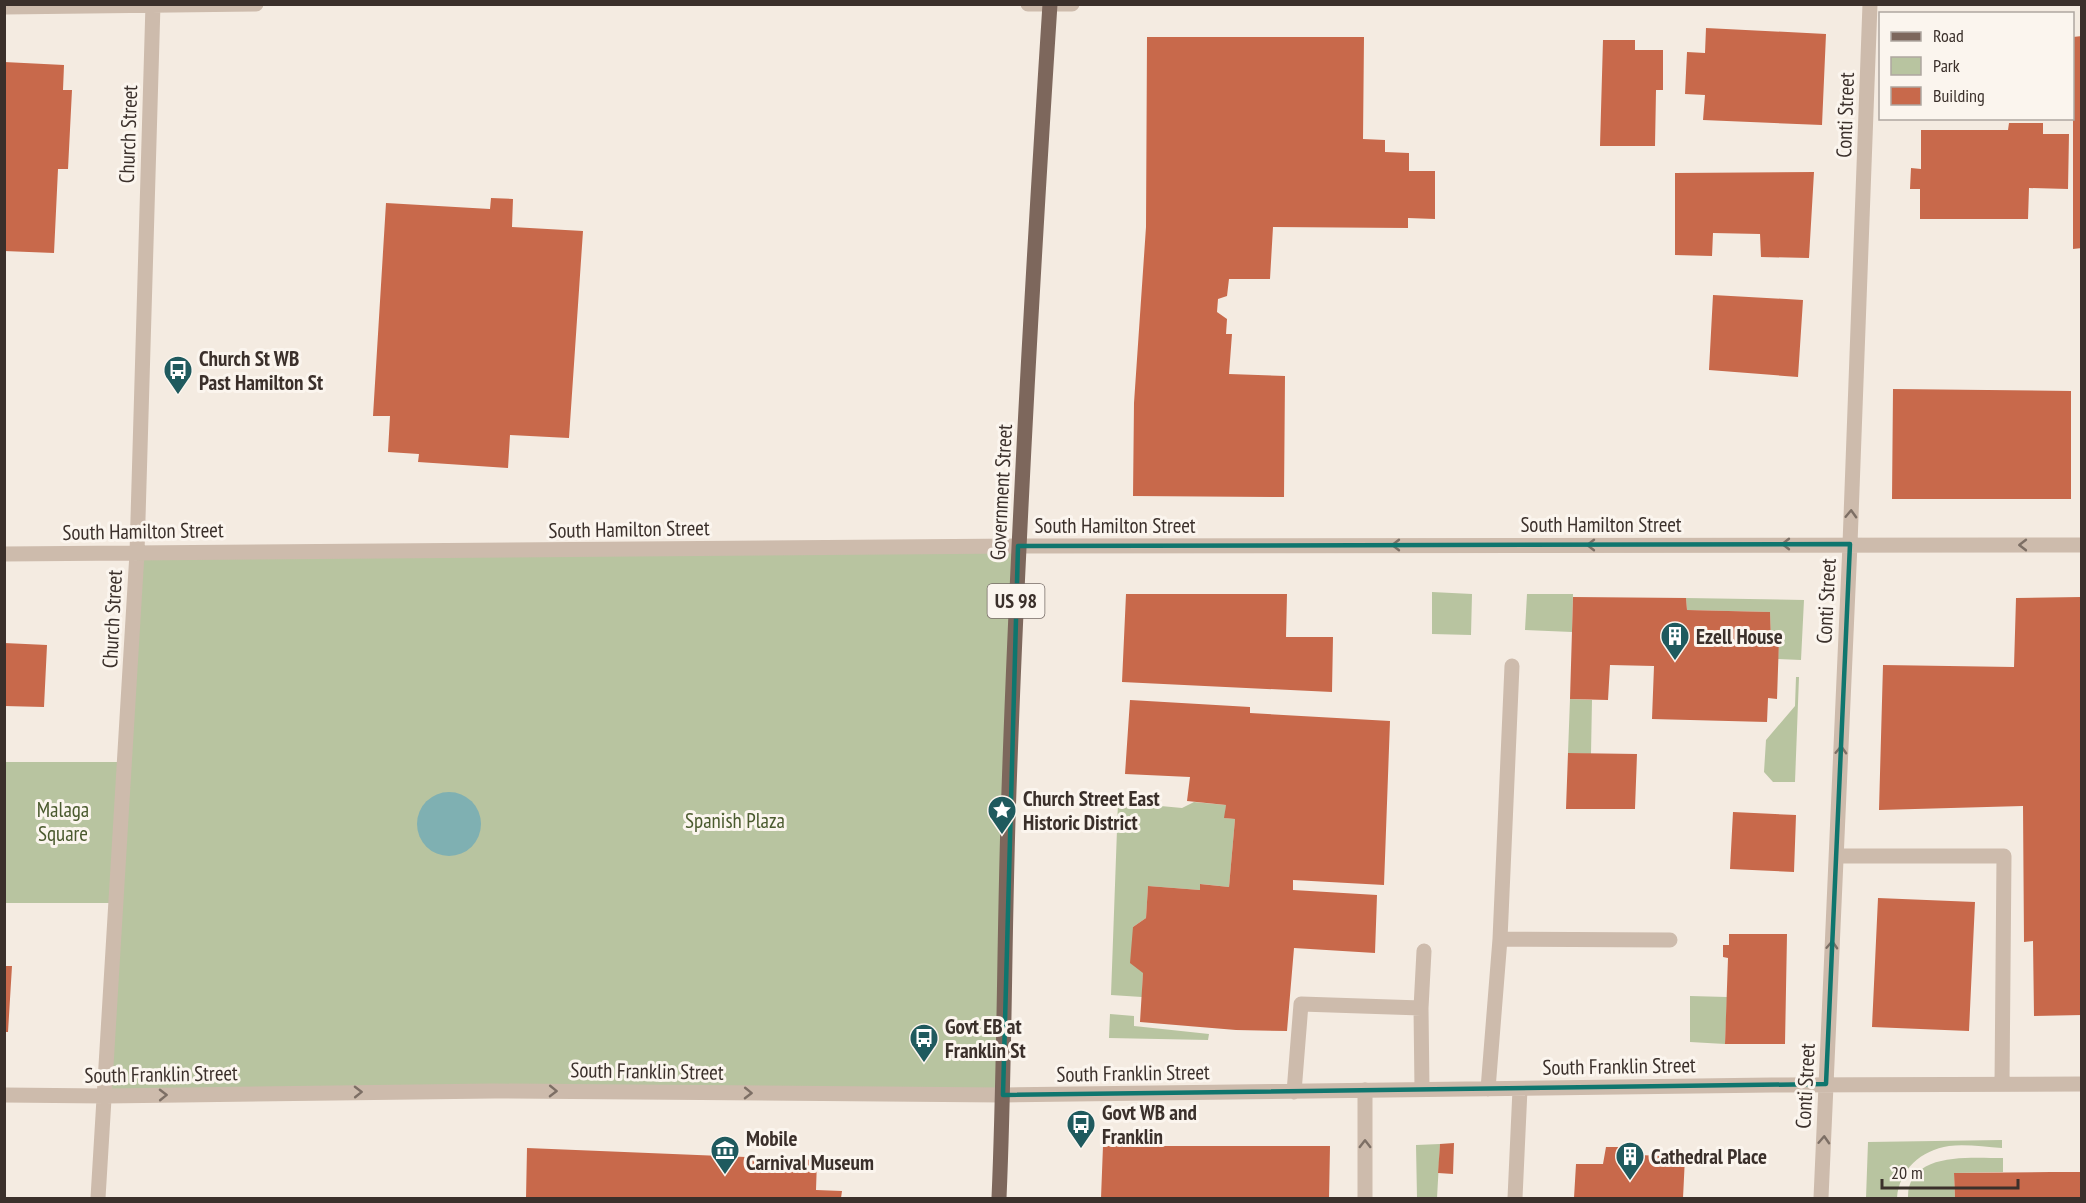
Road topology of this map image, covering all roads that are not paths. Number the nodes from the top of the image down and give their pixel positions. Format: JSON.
{"nodes":[{"id":1,"x":256,"y":4,"type":"edge"},
{"id":2,"x":1028,"y":4,"type":"edge"},
{"id":3,"x":1072,"y":4,"type":"edge"},
{"id":4,"x":1870,"y":4,"type":"edge"},
{"id":5,"x":153,"y":5,"type":"edge"},
{"id":6,"x":1050,"y":5,"type":"edge"},
{"id":7,"x":4,"y":7,"type":"edge"},
{"id":8,"x":1850,"y":544,"type":"junction"},
{"id":9,"x":2082,"y":545,"type":"edge"},
{"id":10,"x":1018,"y":546,"type":"junction"},
{"id":11,"x":137,"y":553,"type":"junction"},
{"id":12,"x":4,"y":554,"type":"edge"},
{"id":13,"x":1512,"y":666,"type":"dead end"},
{"id":14,"x":1837,"y":856,"type":"junction"},
{"id":15,"x":1500,"y":939,"type":"junction"},
{"id":16,"x":1670,"y":940,"type":"dead end"},
{"id":17,"x":1424,"y":951,"type":"dead end"},
{"id":18,"x":1421,"y":1008,"type":"junction"},
{"id":19,"x":1826,"y":1084,"type":"junction"},
{"id":20,"x":2002,"y":1084,"type":"junction"},
{"id":21,"x":2082,"y":1084,"type":"edge"},
{"id":22,"x":1422,"y":1089,"type":"junction"},
{"id":23,"x":1488,"y":1089,"type":"junction"},
{"id":24,"x":1520,"y":1089,"type":"junction"},
{"id":25,"x":1365,"y":1090,"type":"junction"},
{"id":26,"x":1294,"y":1092,"type":"junction"},
{"id":27,"x":4,"y":1095,"type":"edge"},
{"id":28,"x":1003,"y":1095,"type":"junction"},
{"id":29,"x":105,"y":1096,"type":"junction"},
{"id":30,"x":99,"y":1198,"type":"edge"},
{"id":31,"x":999,"y":1198,"type":"edge"},
{"id":32,"x":1365,"y":1198,"type":"edge"},
{"id":33,"x":1515,"y":1198,"type":"edge"},
{"id":34,"x":1821,"y":1198,"type":"edge"}],
"edges":[{"from":1,"to":5,"type":"street"},
{"from":2,"to":6,"type":"street"},
{"from":3,"to":6,"type":"street"},
{"from":8,"to":4,"type":"street","name":"Conti Street","one_way":true},
{"from":5,"to":7,"type":"street"},
{"from":5,"to":11,"type":"street","name":"Church Street"},
{"from":6,"to":10,"type":"main road","name":"Government Street","number":"US 98"},
{"from":9,"to":8,"type":"street","name":"South Hamilton Street","one_way":true},
{"from":8,"to":10,"type":"street","name":"South Hamilton Street","one_way":true},
{"from":14,"to":8,"type":"street","name":"Conti Street","one_way":true},
{"from":10,"to":11,"type":"street","name":"South Hamilton Street"},
{"from":10,"to":28,"type":"main road","name":"Government Street","number":"US 98"},
{"from":11,"to":12,"type":"street","name":"South Hamilton Street"},
{"from":11,"to":29,"type":"street","name":"Church Street"},
{"from":13,"to":15,"type":"street"},
{"from":19,"to":14,"type":"street","name":"Conti Street","one_way":true},
{"from":14,"to":20,"type":"street"},
{"from":15,"to":16,"type":"street"},
{"from":15,"to":23,"type":"street"},
{"from":17,"to":18,"type":"street"},
{"from":18,"to":22,"type":"street"},
{"from":18,"to":26,"type":"street"},
{"from":19,"to":20,"type":"street","name":"South Franklin Street"},
{"from":19,"to":24,"type":"street","name":"South Franklin Street"},
{"from":34,"to":19,"type":"street","name":"Conti Street","one_way":true},
{"from":20,"to":21,"type":"street","name":"South Franklin Street"},
{"from":22,"to":23,"type":"street","name":"South Franklin Street"},
{"from":22,"to":25,"type":"street","name":"South Franklin Street"},
{"from":23,"to":24,"type":"street","name":"South Franklin Street"},
{"from":24,"to":33,"type":"street"},
{"from":25,"to":26,"type":"street","name":"South Franklin Street"},
{"from":32,"to":25,"type":"street","one_way":true},
{"from":26,"to":28,"type":"street","name":"South Franklin Street"},
{"from":27,"to":29,"type":"street","name":"South Franklin Street"},
{"from":29,"to":28,"type":"street","name":"South Franklin Street","one_way":true},
{"from":28,"to":31,"type":"main road","name":"Government Street","number":"US 98"},
{"from":29,"to":30,"type":"street","name":"Church Street"}]}
